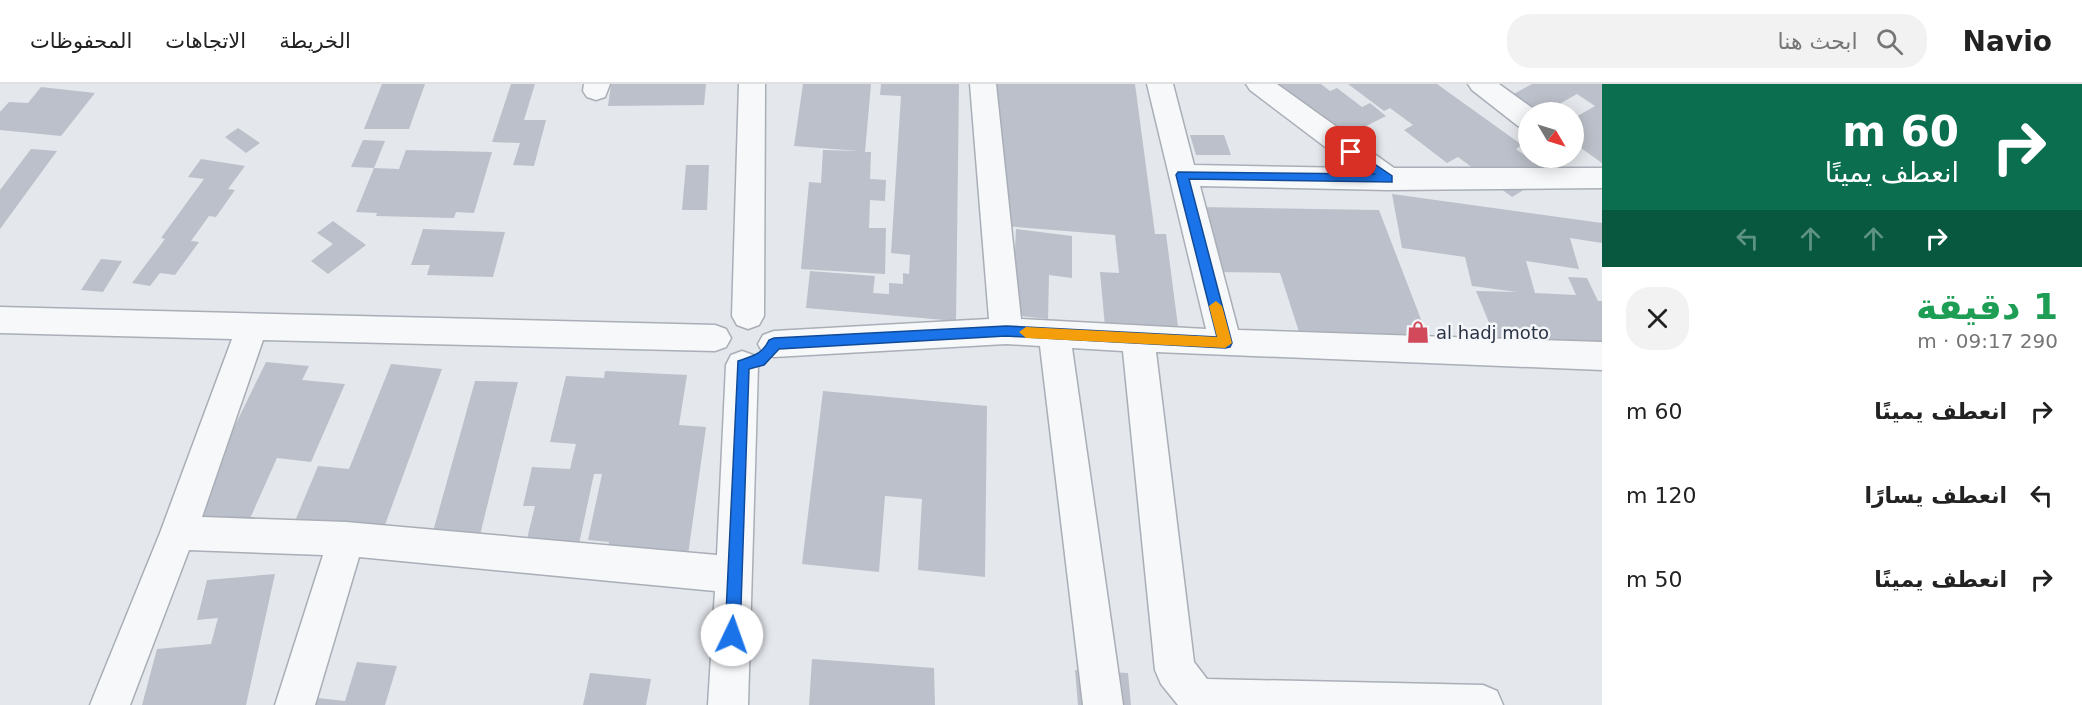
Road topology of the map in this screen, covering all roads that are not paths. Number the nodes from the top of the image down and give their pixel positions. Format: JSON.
{"nodes":[{"id":1,"x":752,"y":84,"type":"edge"},
{"id":2,"x":983,"y":84,"type":"edge"},
{"id":3,"x":1160,"y":84,"type":"edge"},
{"id":4,"x":1259,"y":84,"type":"edge"},
{"id":5,"x":1481,"y":84,"type":"edge"},
{"id":6,"x":1518,"y":112,"type":"edge"},
{"id":7,"x":1584,"y":160,"type":"edge"},
{"id":8,"x":1602,"y":173,"type":"edge"},
{"id":9,"x":1182,"y":175,"type":"junction"},
{"id":10,"x":1602,"y":178,"type":"edge"},
{"id":11,"x":1388,"y":179,"type":"junction"},
{"id":12,"x":748,"y":316,"type":"junction"},
{"id":13,"x":0,"y":320,"type":"edge"},
{"id":14,"x":252,"y":327,"type":"junction"},
{"id":15,"x":1006,"y":331,"type":"junction"},
{"id":16,"x":1054,"y":334,"type":"junction"},
{"id":17,"x":715,"y":338,"type":"junction"},
{"id":18,"x":1138,"y":338,"type":"junction"},
{"id":19,"x":1225,"y":343,"type":"junction"},
{"id":20,"x":774,"y":344,"type":"junction"},
{"id":21,"x":1602,"y":356,"type":"edge"},
{"id":22,"x":742,"y":365,"type":"junction"},
{"id":23,"x":178,"y":533,"type":"junction"},
{"id":24,"x":346,"y":539,"type":"junction"},
{"id":25,"x":735,"y":575,"type":"junction"},
{"id":26,"x":110,"y":705,"type":"edge"},
{"id":27,"x":295,"y":705,"type":"edge"},
{"id":28,"x":728,"y":705,"type":"edge"},
{"id":29,"x":1103,"y":705,"type":"edge"},
{"id":30,"x":1483,"y":705,"type":"edge"}],
"edges":[{"from":1,"to":12,"type":"street"},
{"from":2,"to":15,"type":"street"},
{"from":3,"to":9,"type":"street"},
{"from":4,"to":11,"type":"street"},
{"from":5,"to":6,"type":"street"},
{"from":7,"to":8,"type":"street"},
{"from":9,"to":11,"type":"street"},
{"from":9,"to":19,"type":"street"},
{"from":10,"to":11,"type":"street"},
{"from":12,"to":17,"type":"street"},
{"from":12,"to":20,"type":"street"},
{"from":13,"to":14,"type":"street"},
{"from":14,"to":17,"type":"street"},
{"from":14,"to":23,"type":"street"},
{"from":15,"to":16,"type":"street"},
{"from":15,"to":20,"type":"street"},
{"from":16,"to":18,"type":"street"},
{"from":16,"to":29,"type":"street"},
{"from":17,"to":22,"type":"street"},
{"from":18,"to":19,"type":"street"},
{"from":18,"to":30,"type":"street"},
{"from":19,"to":21,"type":"street"},
{"from":20,"to":22,"type":"street"},
{"from":22,"to":25,"type":"street"},
{"from":23,"to":24,"type":"street"},
{"from":23,"to":26,"type":"street"},
{"from":24,"to":25,"type":"street"},
{"from":24,"to":27,"type":"street"},
{"from":25,"to":28,"type":"street"}]}
